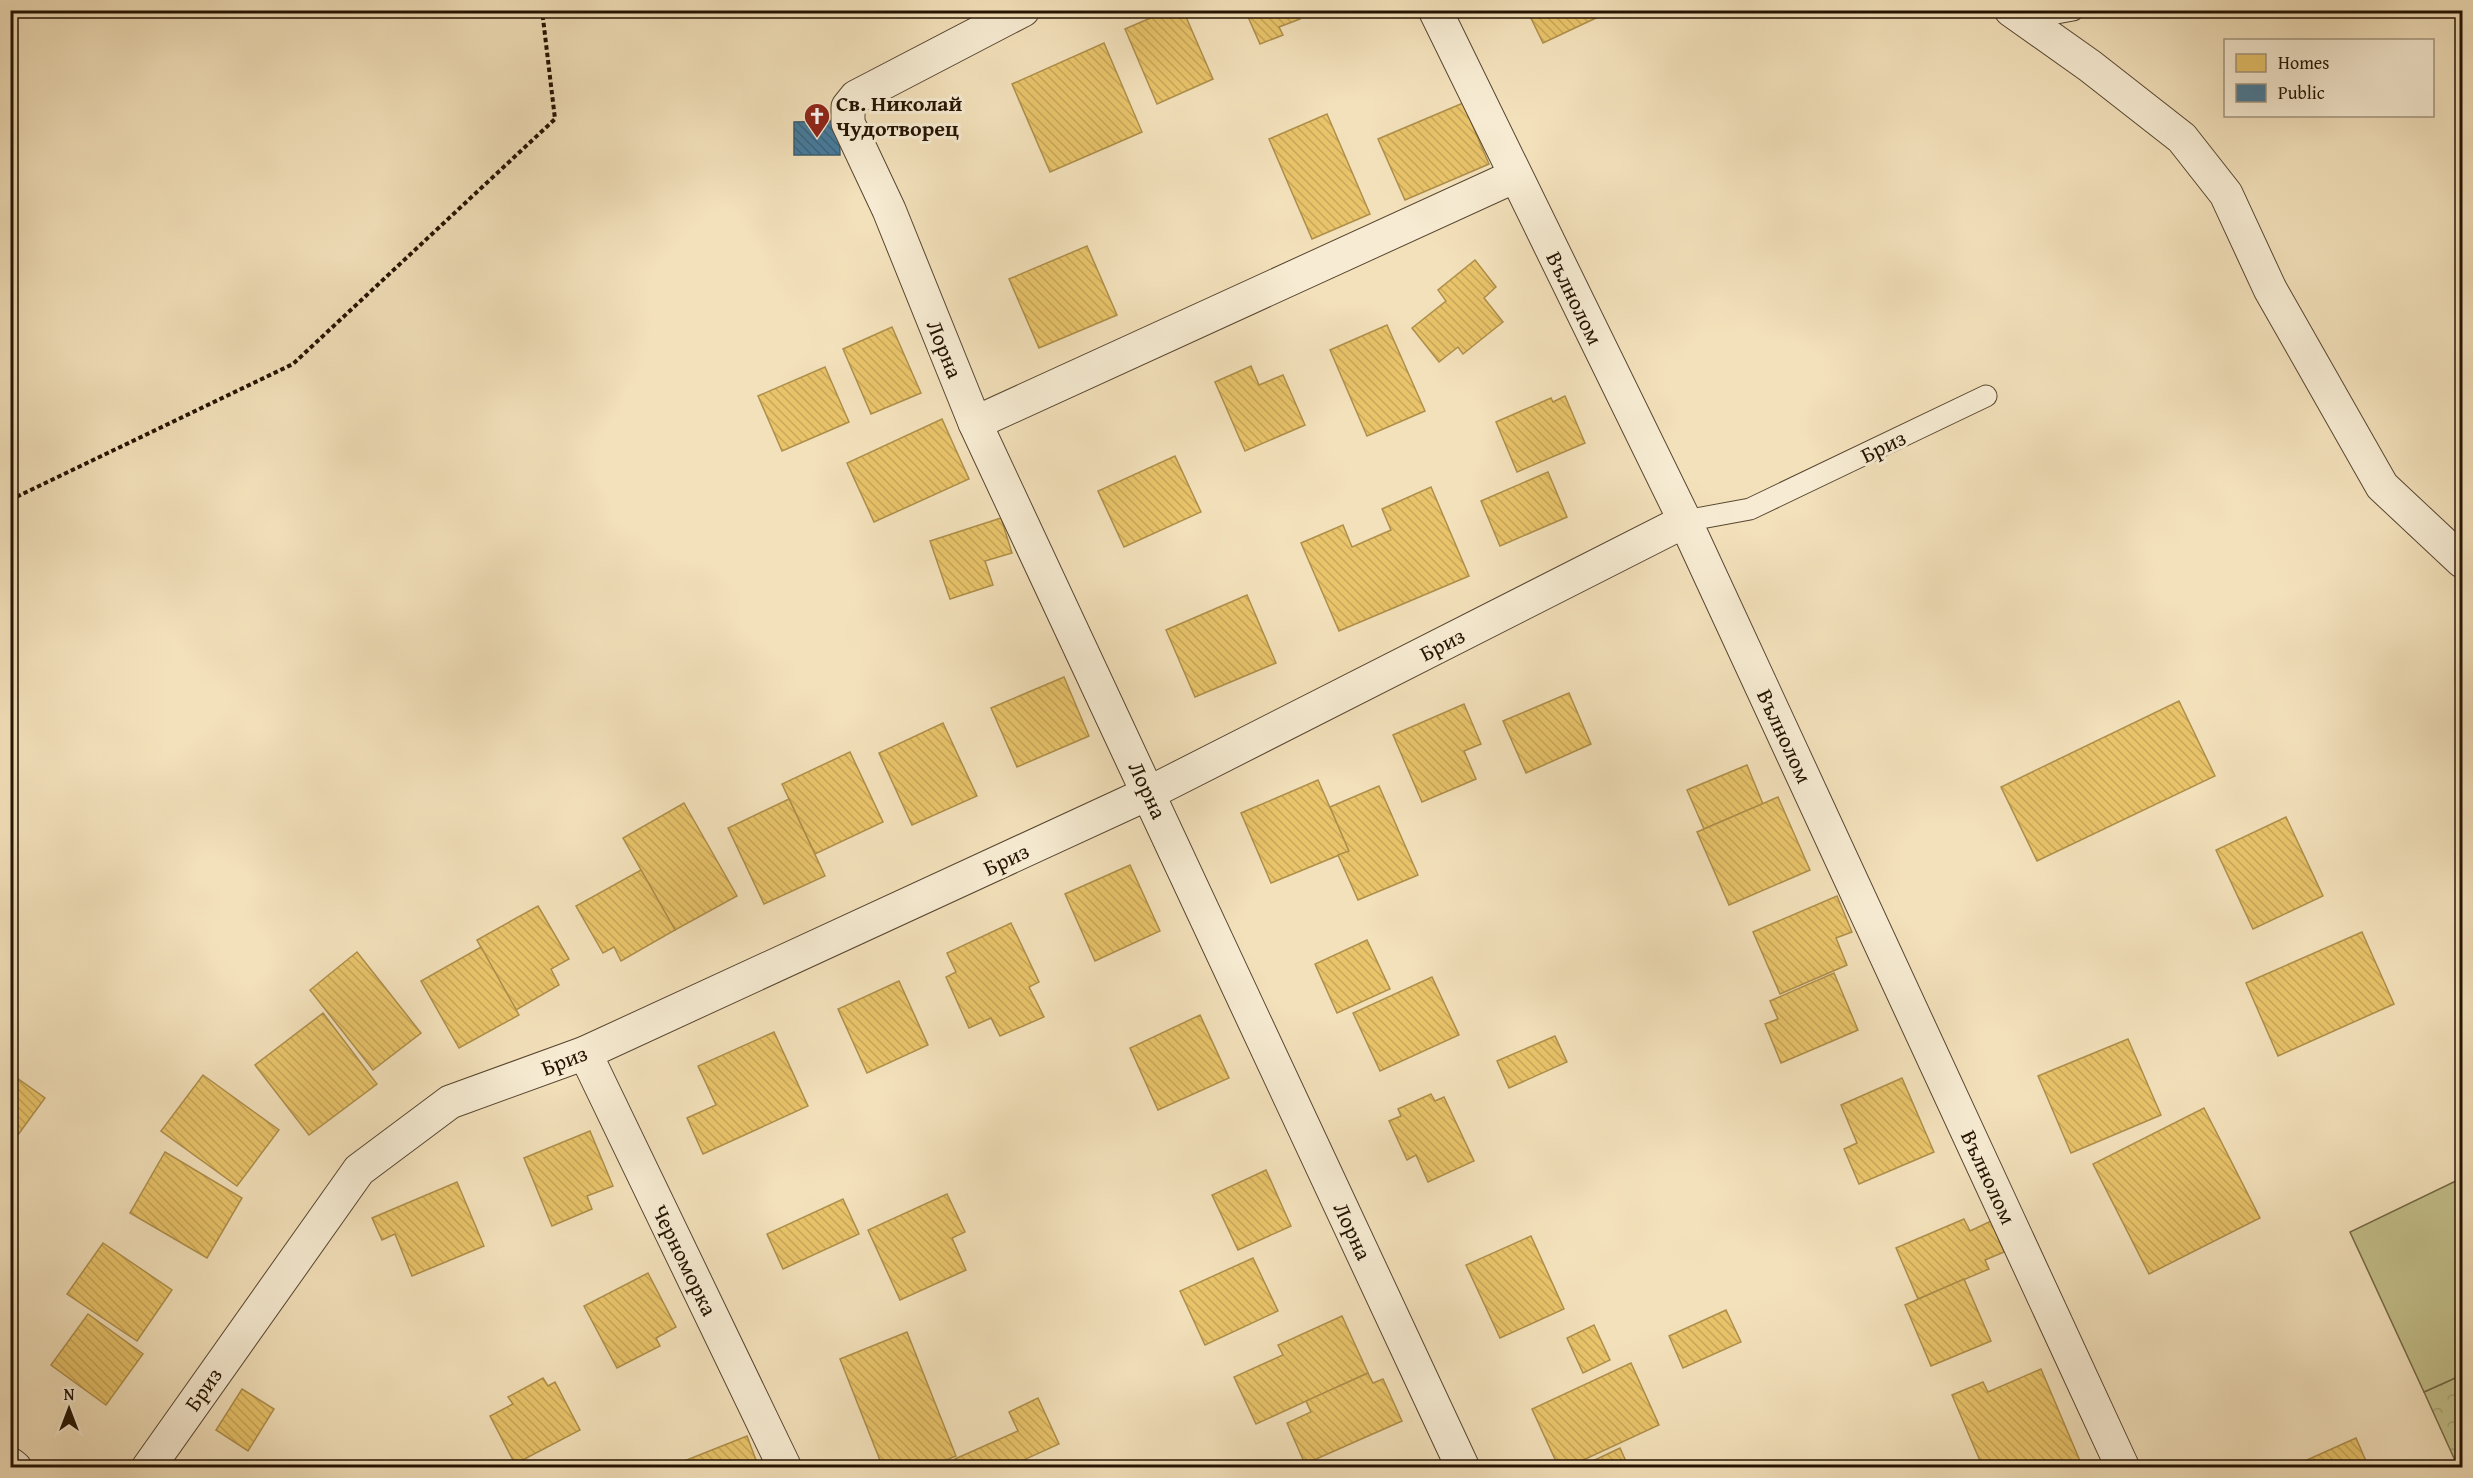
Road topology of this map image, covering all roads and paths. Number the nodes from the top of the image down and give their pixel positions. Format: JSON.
{"nodes":[{"id":1,"x":542,"y":10,"type":"edge"},
{"id":2,"x":1435,"y":10,"type":"edge"},
{"id":3,"x":2073,"y":10,"type":"edge"},
{"id":4,"x":1023,"y":11,"type":"edge"},
{"id":5,"x":2017,"y":15,"type":"edge"},
{"id":6,"x":1515,"y":176,"type":"junction"},
{"id":7,"x":1986,"y":396,"type":"dead end"},
{"id":8,"x":975,"y":423,"type":"junction"},
{"id":9,"x":10,"y":500,"type":"edge"},
{"id":10,"x":1685,"y":520,"type":"junction"},
{"id":11,"x":2463,"y":561,"type":"edge"},
{"id":12,"x":1149,"y":793,"type":"junction"},
{"id":13,"x":585,"y":1053,"type":"junction"},
{"id":14,"x":10,"y":1464,"type":"edge"},
{"id":15,"x":15,"y":1467,"type":"edge"},
{"id":16,"x":147,"y":1467,"type":"edge"},
{"id":17,"x":785,"y":1467,"type":"edge"},
{"id":18,"x":1463,"y":1467,"type":"edge"},
{"id":19,"x":2123,"y":1467,"type":"edge"}],
"edges":[{"from":1,"to":9,"type":"path"},
{"from":2,"to":6,"type":"street","name":"Вълнолом"},
{"from":3,"to":5,"type":"lane"},
{"from":4,"to":8,"type":"street","name":"Лорна"},
{"from":5,"to":11,"type":"street"},
{"from":6,"to":8,"type":"street"},
{"from":6,"to":10,"type":"street","name":"Вълнолом"},
{"from":7,"to":10,"type":"lane","name":"Бриз"},
{"from":8,"to":12,"type":"street","name":"Лорна"},
{"from":10,"to":12,"type":"street","name":"Бриз"},
{"from":10,"to":19,"type":"street","name":"Вълнолом"},
{"from":12,"to":13,"type":"street","name":"Бриз"},
{"from":12,"to":18,"type":"street","name":"Лорна"},
{"from":13,"to":16,"type":"street","name":"Бриз"},
{"from":13,"to":17,"type":"street","name":"Черноморка"},
{"from":14,"to":15,"type":"street"}]}
